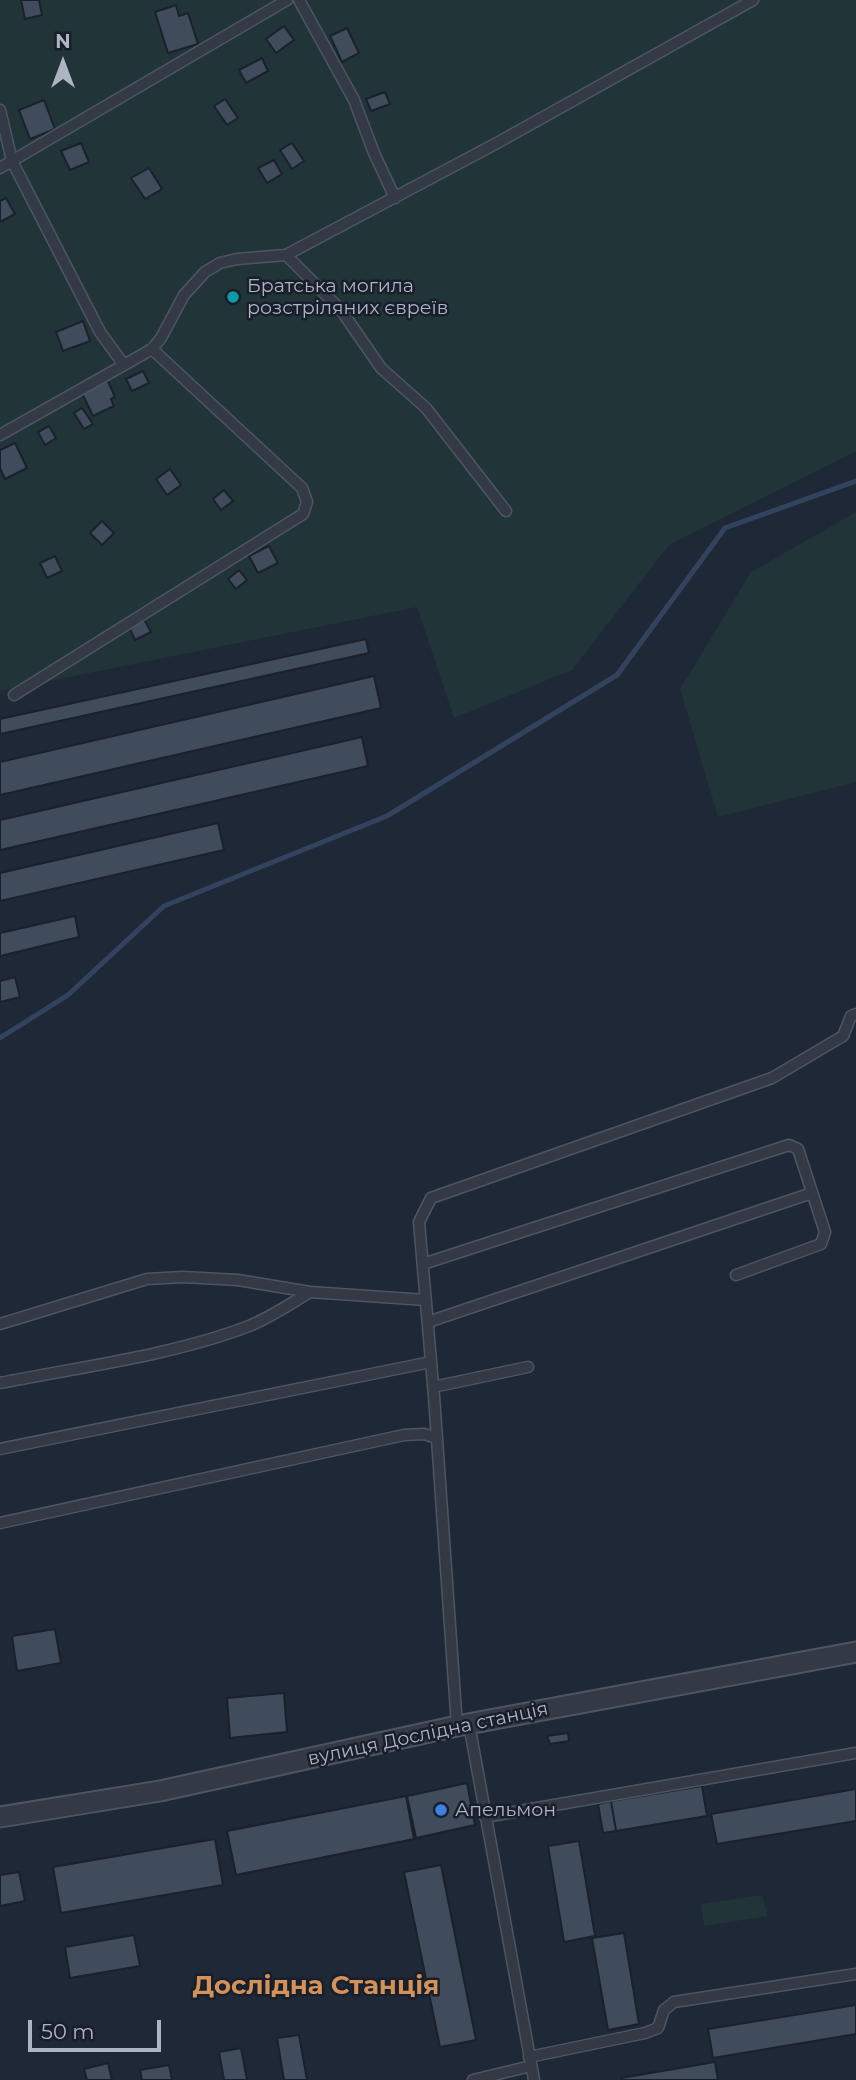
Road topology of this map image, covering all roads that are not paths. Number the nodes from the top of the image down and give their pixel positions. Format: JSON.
{"nodes":[{"id":1,"x":287,"y":0,"type":"edge"},
{"id":2,"x":299,"y":0,"type":"edge"},
{"id":3,"x":753,"y":0,"type":"edge"},
{"id":4,"x":0,"y":110,"type":"edge"},
{"id":5,"x":12,"y":161,"type":"junction"},
{"id":6,"x":0,"y":168,"type":"edge"},
{"id":7,"x":395,"y":198,"type":"junction"},
{"id":8,"x":286,"y":255,"type":"junction"},
{"id":9,"x":152,"y":349,"type":"junction"},
{"id":10,"x":124,"y":365,"type":"junction"},
{"id":11,"x":0,"y":435,"type":"edge"},
{"id":12,"x":506,"y":511,"type":"dead end"},
{"id":13,"x":14,"y":695,"type":"dead end"},
{"id":14,"x":856,"y":1014,"type":"edge"},
{"id":15,"x":812,"y":1193,"type":"junction"},
{"id":16,"x":423,"y":1264,"type":"junction"},
{"id":17,"x":736,"y":1275,"type":"dead end"},
{"id":18,"x":310,"y":1292,"type":"junction"},
{"id":19,"x":426,"y":1300,"type":"junction"},
{"id":20,"x":428,"y":1322,"type":"junction"},
{"id":21,"x":0,"y":1324,"type":"edge"},
{"id":22,"x":431,"y":1362,"type":"junction"},
{"id":23,"x":528,"y":1367,"type":"dead end"},
{"id":24,"x":0,"y":1383,"type":"edge"},
{"id":25,"x":433,"y":1387,"type":"junction"},
{"id":26,"x":437,"y":1438,"type":"junction"},
{"id":27,"x":0,"y":1449,"type":"edge"},
{"id":28,"x":0,"y":1523,"type":"edge"},
{"id":29,"x":856,"y":1652,"type":"edge"},
{"id":30,"x":463,"y":1725,"type":"junction"},
{"id":31,"x":856,"y":1753,"type":"edge"},
{"id":32,"x":0,"y":1817,"type":"edge"},
{"id":33,"x":485,"y":1817,"type":"junction"},
{"id":34,"x":856,"y":1975,"type":"edge"},
{"id":35,"x":530,"y":2062,"type":"junction"},
{"id":36,"x":474,"y":2080,"type":"edge"},
{"id":37,"x":534,"y":2080,"type":"edge"}],
"edges":[{"from":1,"to":5,"type":"lane"},
{"from":2,"to":7,"type":"lane"},
{"from":3,"to":7,"type":"lane"},
{"from":4,"to":5,"type":"lane"},
{"from":5,"to":6,"type":"lane"},
{"from":5,"to":10,"type":"lane"},
{"from":7,"to":8,"type":"lane"},
{"from":8,"to":9,"type":"lane"},
{"from":8,"to":12,"type":"lane"},
{"from":9,"to":10,"type":"lane"},
{"from":9,"to":13,"type":"lane"},
{"from":10,"to":11,"type":"lane"},
{"from":14,"to":16,"type":"lane"},
{"from":15,"to":16,"type":"lane"},
{"from":15,"to":17,"type":"lane"},
{"from":15,"to":20,"type":"lane"},
{"from":16,"to":19,"type":"lane"},
{"from":18,"to":19,"type":"lane"},
{"from":18,"to":21,"type":"lane"},
{"from":18,"to":24,"type":"lane"},
{"from":19,"to":20,"type":"lane"},
{"from":20,"to":22,"type":"lane"},
{"from":22,"to":25,"type":"lane"},
{"from":22,"to":27,"type":"lane"},
{"from":23,"to":25,"type":"lane"},
{"from":25,"to":26,"type":"lane"},
{"from":26,"to":28,"type":"lane"},
{"from":26,"to":30,"type":"lane"},
{"from":29,"to":30,"type":"street","name":"вулиця Дослідна станція"},
{"from":30,"to":32,"type":"street","name":"вулиця Дослідна станція"},
{"from":30,"to":33,"type":"lane"},
{"from":31,"to":33,"type":"lane"},
{"from":33,"to":35,"type":"lane"},
{"from":34,"to":35,"type":"lane"},
{"from":35,"to":36,"type":"lane"},
{"from":35,"to":37,"type":"lane"}]}
